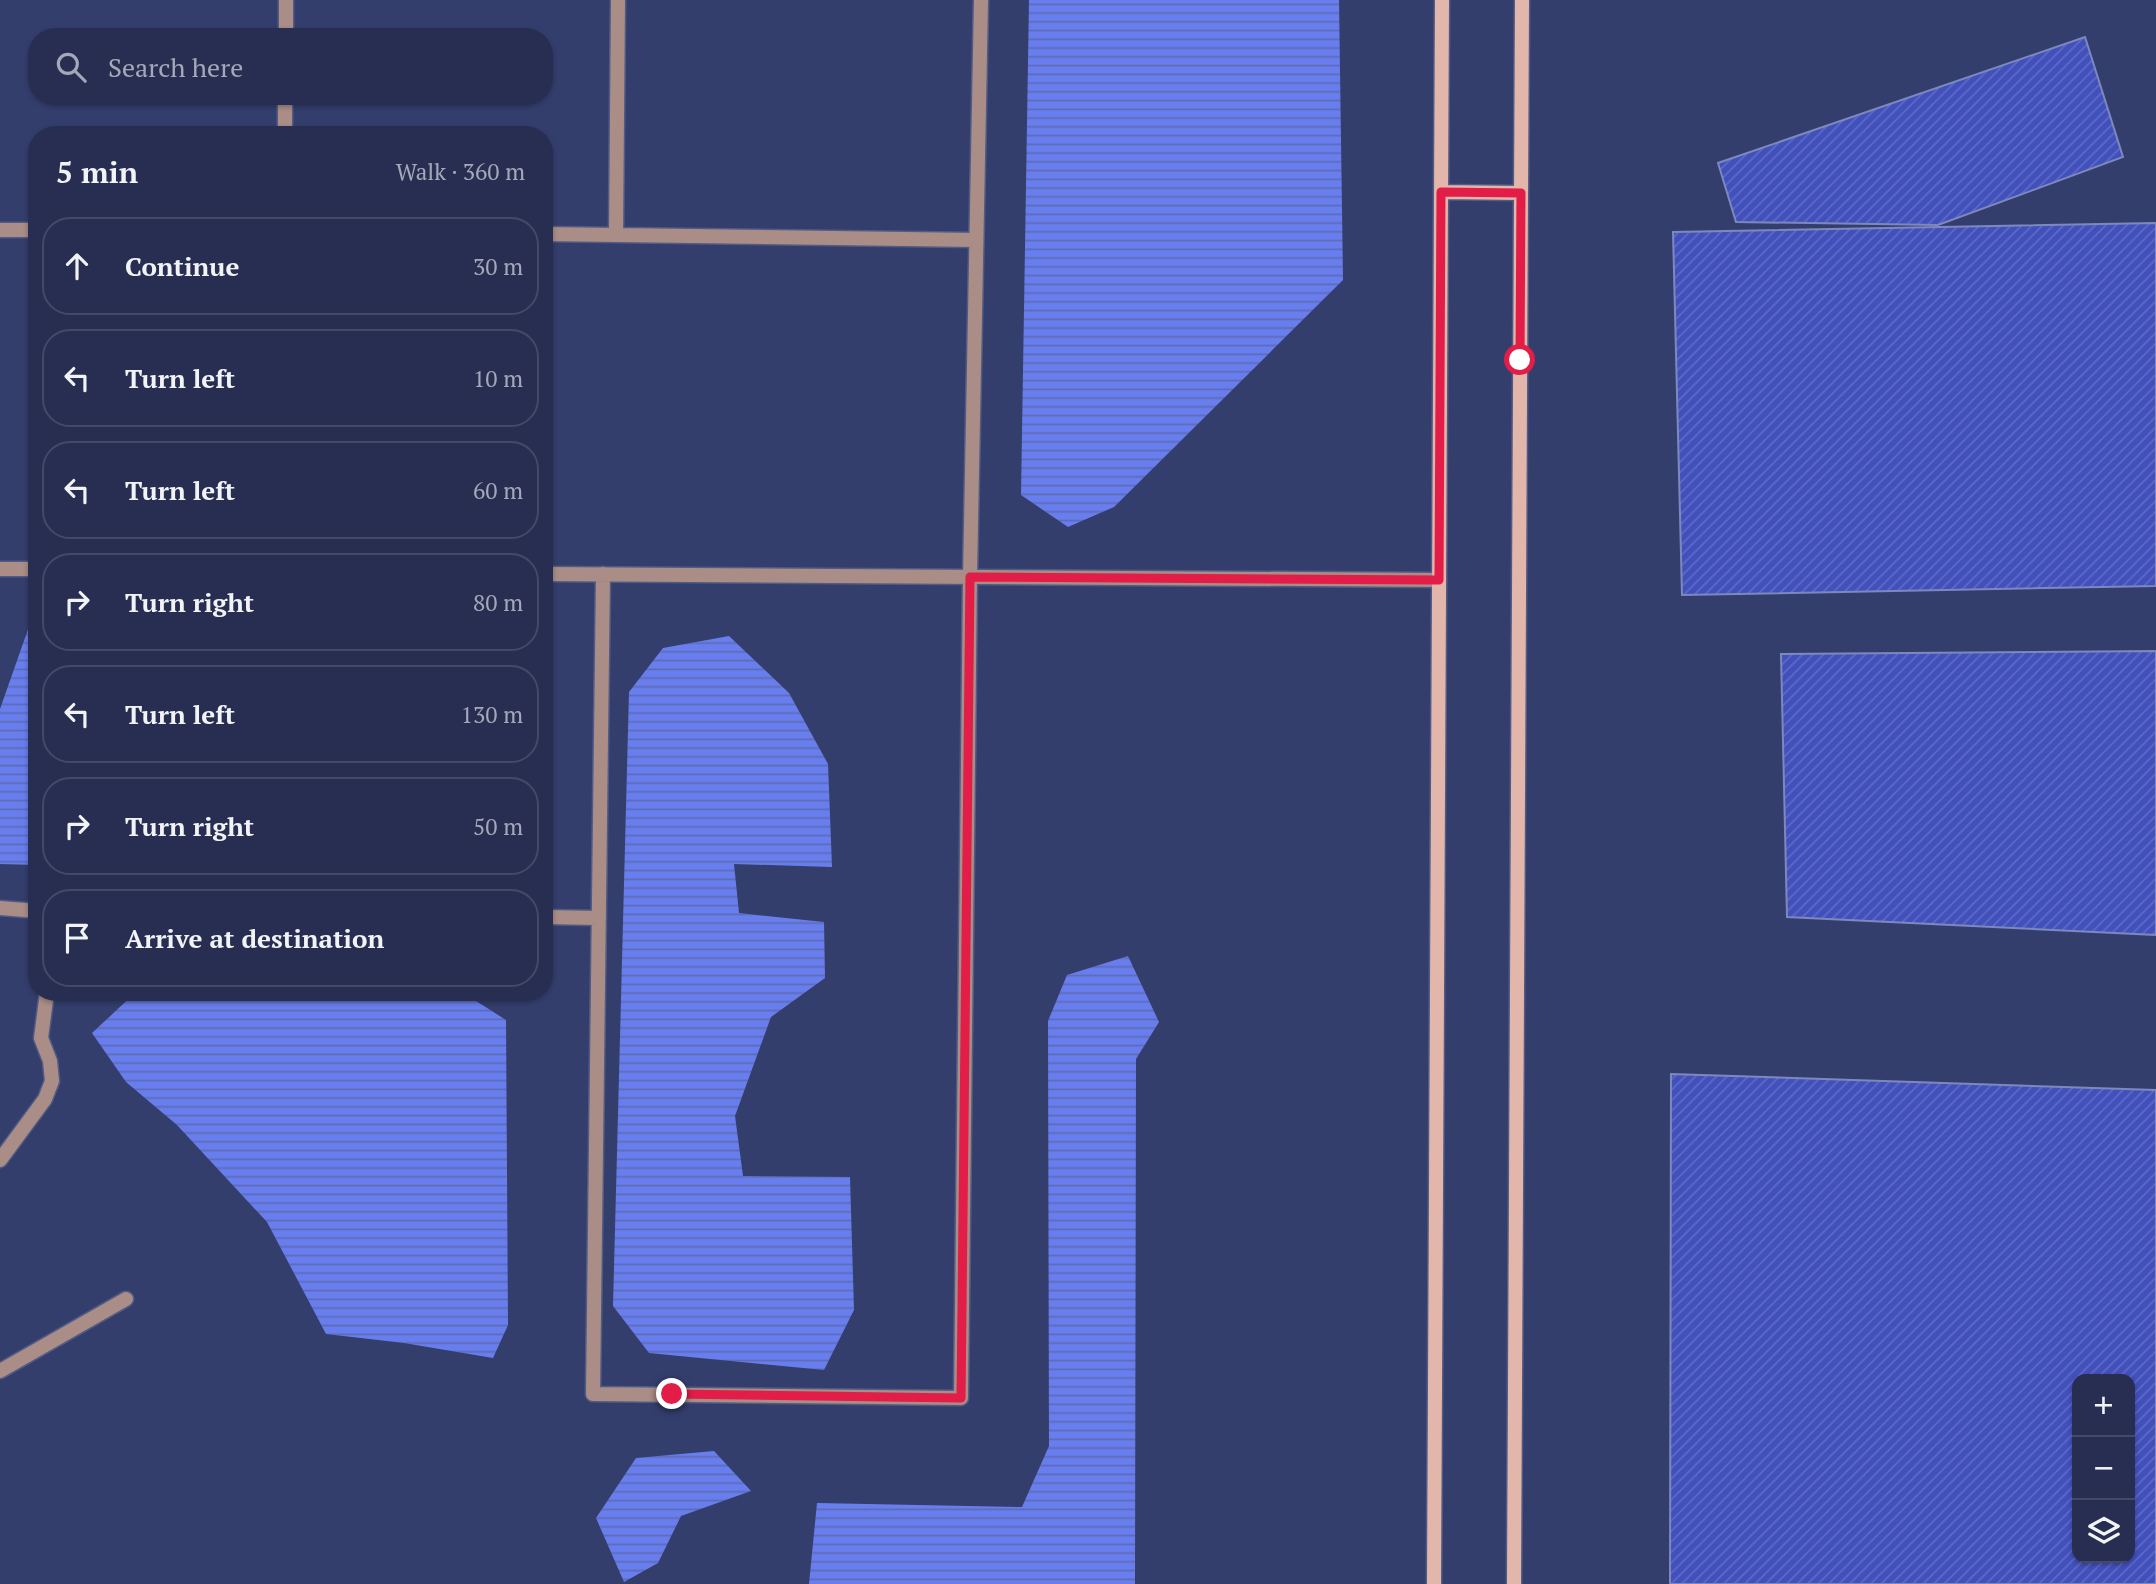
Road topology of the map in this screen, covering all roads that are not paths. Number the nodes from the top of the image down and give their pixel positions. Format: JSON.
{"nodes":[{"id":1,"x":286,"y":0,"type":"edge"},
{"id":2,"x":618,"y":0,"type":"edge"},
{"id":3,"x":981,"y":0,"type":"edge"},
{"id":4,"x":1442,"y":0,"type":"edge"},
{"id":5,"x":1522,"y":0,"type":"edge"},
{"id":6,"x":286,"y":28,"type":"edge"},
{"id":7,"x":285,"y":105,"type":"edge"},
{"id":8,"x":285,"y":126,"type":"edge"},
{"id":9,"x":1441,"y":192,"type":"junction"},
{"id":10,"x":1521,"y":193,"type":"junction"},
{"id":11,"x":0,"y":230,"type":"edge"},
{"id":12,"x":28,"y":230,"type":"edge"},
{"id":13,"x":553,"y":234,"type":"edge"},
{"id":14,"x":616,"y":234,"type":"junction"},
{"id":15,"x":976,"y":240,"type":"junction"},
{"id":16,"x":0,"y":569,"type":"edge"},
{"id":17,"x":28,"y":569,"type":"edge"},
{"id":18,"x":553,"y":573,"type":"edge"},
{"id":19,"x":603,"y":574,"type":"junction"},
{"id":20,"x":970,"y":577,"type":"junction"},
{"id":21,"x":1439,"y":580,"type":"junction"},
{"id":22,"x":0,"y":908,"type":"edge"},
{"id":23,"x":28,"y":910,"type":"edge"},
{"id":24,"x":553,"y":917,"type":"edge"},
{"id":25,"x":599,"y":918,"type":"junction"},
{"id":26,"x":46,"y":1001,"type":"edge"},
{"id":27,"x":0,"y":1160,"type":"edge"},
{"id":28,"x":126,"y":1299,"type":"dead end"},
{"id":29,"x":0,"y":1371,"type":"edge"},
{"id":30,"x":1434,"y":1584,"type":"edge"},
{"id":31,"x":1514,"y":1584,"type":"edge"}],
"edges":[{"from":1,"to":6,"type":"street"},
{"from":2,"to":14,"type":"street"},
{"from":3,"to":15,"type":"street"},
{"from":4,"to":9,"type":"main road"},
{"from":5,"to":10,"type":"main road"},
{"from":7,"to":8,"type":"street"},
{"from":9,"to":10,"type":"main road"},
{"from":9,"to":21,"type":"main road"},
{"from":10,"to":31,"type":"main road"},
{"from":11,"to":12,"type":"street"},
{"from":13,"to":14,"type":"street"},
{"from":14,"to":15,"type":"street"},
{"from":15,"to":20,"type":"street"},
{"from":16,"to":17,"type":"street"},
{"from":18,"to":19,"type":"street"},
{"from":19,"to":20,"type":"street"},
{"from":19,"to":25,"type":"street"},
{"from":20,"to":21,"type":"street"},
{"from":20,"to":25,"type":"street"},
{"from":21,"to":30,"type":"main road"},
{"from":22,"to":23,"type":"street"},
{"from":24,"to":25,"type":"street"},
{"from":26,"to":27,"type":"street"},
{"from":28,"to":29,"type":"street"}]}
